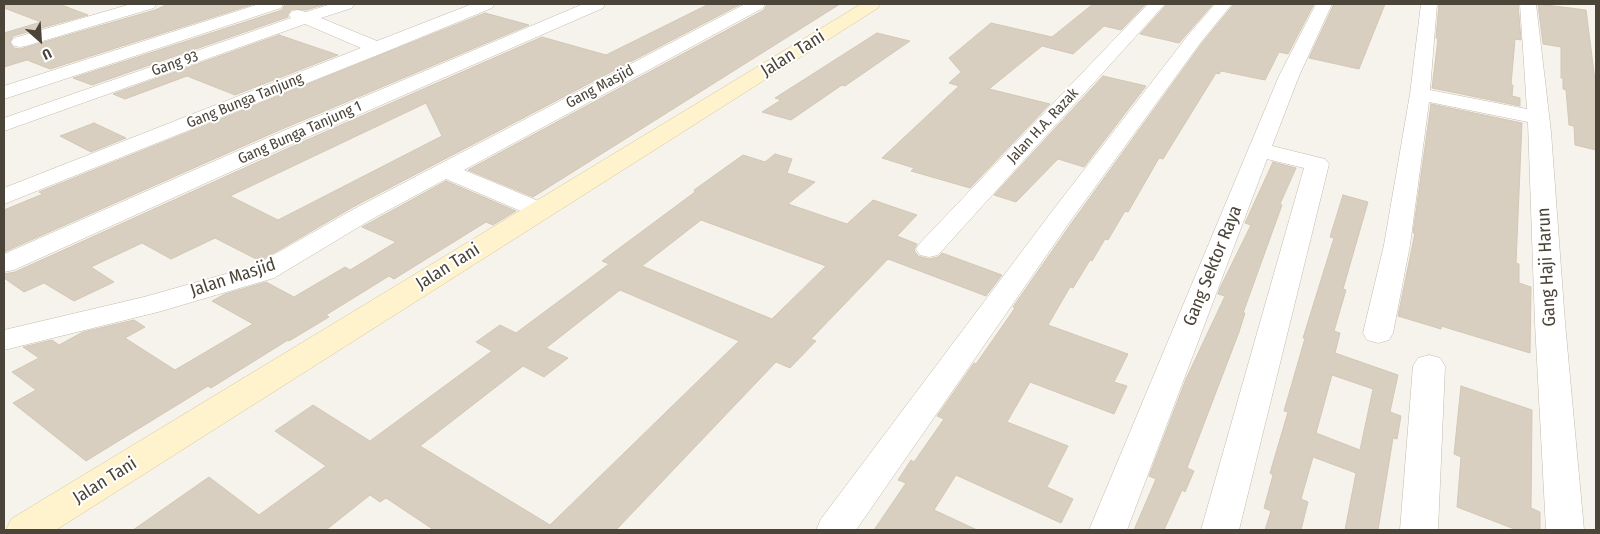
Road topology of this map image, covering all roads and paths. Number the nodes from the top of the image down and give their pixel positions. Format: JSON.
{"nodes":[{"id":1,"x":148,"y":4,"type":"edge"},
{"id":2,"x":272,"y":4,"type":"edge"},
{"id":3,"x":346,"y":4,"type":"edge"},
{"id":4,"x":486,"y":4,"type":"edge"},
{"id":5,"x":597,"y":4,"type":"edge"},
{"id":6,"x":756,"y":4,"type":"edge"},
{"id":7,"x":872,"y":4,"type":"edge"},
{"id":8,"x":1157,"y":4,"type":"edge"},
{"id":9,"x":1224,"y":4,"type":"edge"},
{"id":10,"x":1324,"y":4,"type":"edge"},
{"id":11,"x":1429,"y":4,"type":"edge"},
{"id":12,"x":1528,"y":4,"type":"edge"},
{"id":13,"x":307,"y":18,"type":"junction"},
{"id":14,"x":12,"y":40,"type":"edge"},
{"id":15,"x":378,"y":48,"type":"junction"},
{"id":16,"x":4,"y":54,"type":"edge"},
{"id":17,"x":4,"y":93,"type":"edge"},
{"id":18,"x":1420,"y":94,"type":"junction"},
{"id":19,"x":1539,"y":118,"type":"junction"},
{"id":20,"x":4,"y":126,"type":"edge"},
{"id":21,"x":1259,"y":150,"type":"junction"},
{"id":22,"x":444,"y":170,"type":"junction"},
{"id":23,"x":4,"y":197,"type":"edge"},
{"id":24,"x":539,"y":210,"type":"junction"},
{"id":25,"x":929,"y":248,"type":"dead end"},
{"id":26,"x":4,"y":264,"type":"edge"},
{"id":27,"x":1378,"y":333,"type":"dead end"},
{"id":28,"x":4,"y":340,"type":"edge"},
{"id":29,"x":1429,"y":366,"type":"dead end"},
{"id":30,"x":25,"y":530,"type":"edge"},
{"id":31,"x":835,"y":530,"type":"edge"},
{"id":32,"x":1108,"y":530,"type":"edge"},
{"id":33,"x":1220,"y":530,"type":"edge"},
{"id":34,"x":1419,"y":530,"type":"edge"},
{"id":35,"x":1564,"y":530,"type":"edge"}],
"edges":[{"from":1,"to":14,"type":"street"},
{"from":2,"to":13,"type":"street"},
{"from":2,"to":17,"type":"street"},
{"from":3,"to":13,"type":"street","name":"Gang 93"},
{"from":4,"to":15,"type":"street","name":"Gang Bunga Tanjung"},
{"from":5,"to":26,"type":"street","name":"Gang Bunga Tanjung 1"},
{"from":6,"to":22,"type":"street","name":"Gang Masjid"},
{"from":7,"to":24,"type":"street","name":"Jalan Tani"},
{"from":8,"to":25,"type":"street","name":"Jalan H.A. Razak"},
{"from":9,"to":31,"type":"street"},
{"from":10,"to":21,"type":"street","name":"Gang Sektor Raya"},
{"from":11,"to":18,"type":"street"},
{"from":12,"to":19,"type":"street","name":"Gang Haji Harun"},
{"from":13,"to":15,"type":"street"},
{"from":13,"to":20,"type":"street","name":"Gang 93"},
{"from":14,"to":16,"type":"street"},
{"from":15,"to":23,"type":"street","name":"Gang Bunga Tanjung"},
{"from":18,"to":19,"type":"street"},
{"from":18,"to":27,"type":"street"},
{"from":19,"to":35,"type":"street","name":"Gang Haji Harun"},
{"from":21,"to":32,"type":"street","name":"Gang Sektor Raya"},
{"from":21,"to":33,"type":"street"},
{"from":22,"to":24,"type":"street"},
{"from":22,"to":28,"type":"street","name":"Jalan Masjid"},
{"from":24,"to":30,"type":"street","name":"Jalan Tani"},
{"from":29,"to":34,"type":"street"}]}
